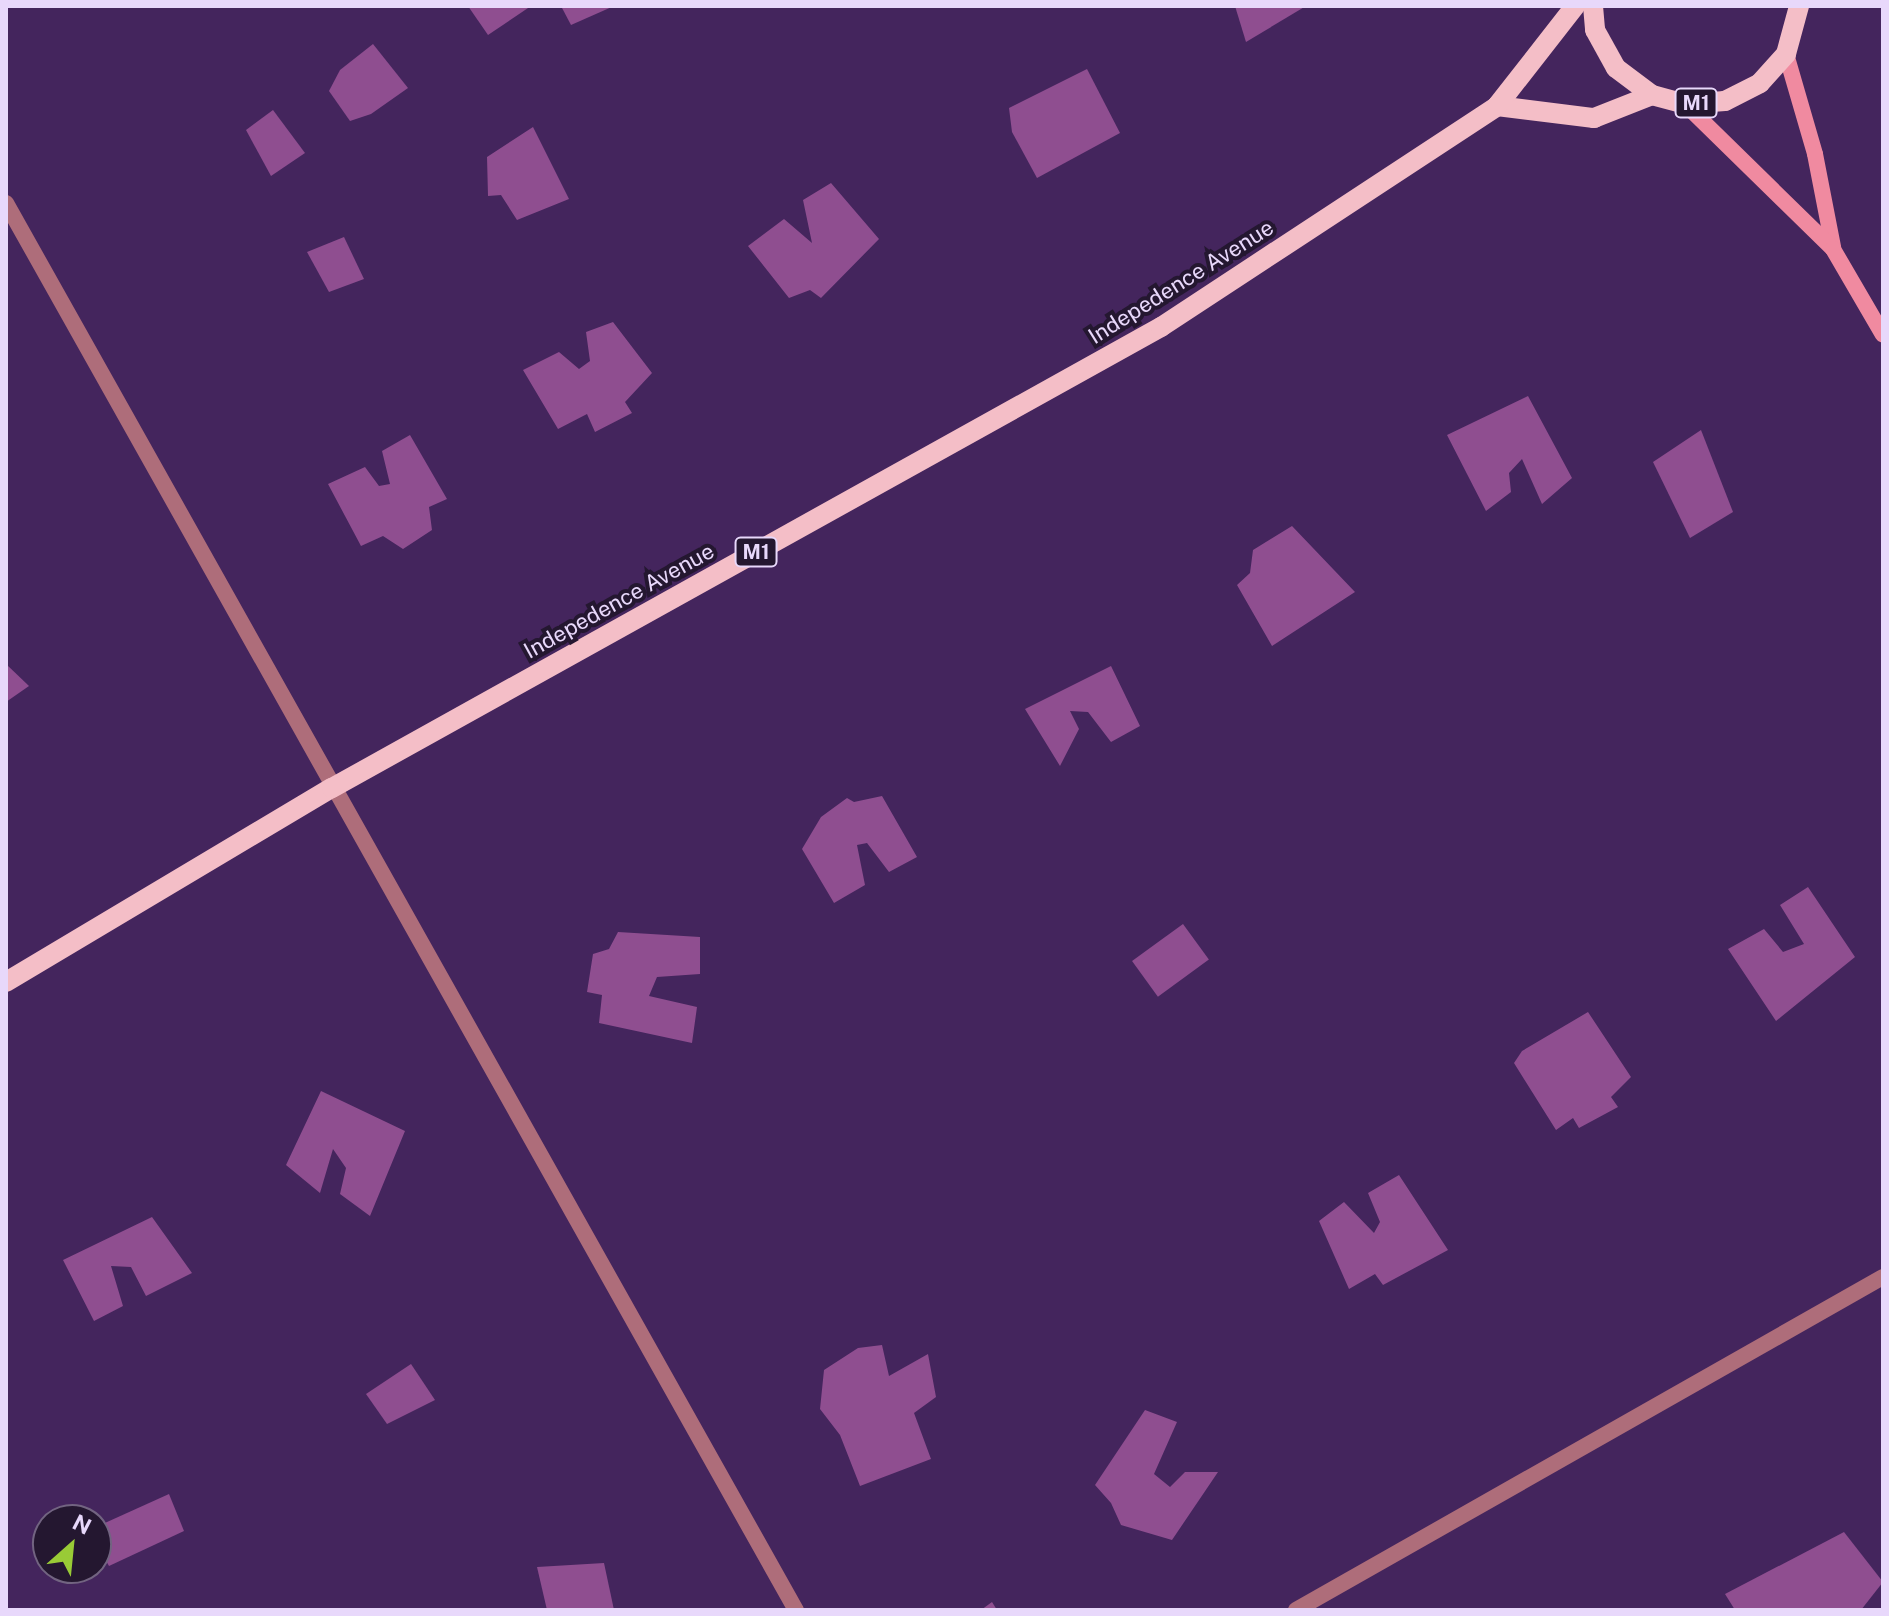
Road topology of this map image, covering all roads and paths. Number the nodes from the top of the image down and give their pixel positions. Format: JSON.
{"nodes":[{"id":1,"x":1575,"y":6,"type":"edge"},
{"id":2,"x":1593,"y":6,"type":"edge"},
{"id":3,"x":1803,"y":9,"type":"edge"},
{"id":4,"x":1786,"y":54,"type":"junction"},
{"id":5,"x":1652,"y":95,"type":"junction"},
{"id":6,"x":1685,"y":104,"type":"junction"},
{"id":7,"x":1497,"y":106,"type":"junction"},
{"id":8,"x":6,"y":203,"type":"edge"},
{"id":9,"x":1833,"y":249,"type":"junction"},
{"id":10,"x":1883,"y":335,"type":"edge"},
{"id":11,"x":332,"y":788,"type":"junction"},
{"id":12,"x":6,"y":982,"type":"edge"},
{"id":13,"x":1883,"y":1277,"type":"edge"},
{"id":14,"x":796,"y":1610,"type":"edge"},
{"id":15,"x":1296,"y":1610,"type":"edge"}],
"edges":[{"from":1,"to":7,"type":"main road","number":"M1"},
{"from":2,"to":5,"type":"main road","number":"M1"},
{"from":3,"to":4,"type":"main road","number":"M1"},
{"from":4,"to":6,"type":"main road","number":"M1"},
{"from":4,"to":9,"type":"main road"},
{"from":5,"to":6,"type":"main road","number":"M1"},
{"from":5,"to":7,"type":"main road","number":"M1"},
{"from":6,"to":9,"type":"main road"},
{"from":7,"to":11,"type":"main road","name":"Indepedence Avenue","number":"M1"},
{"from":8,"to":11,"type":"street"},
{"from":9,"to":10,"type":"main road"},
{"from":11,"to":12,"type":"main road","name":"Indepedence Avenue","number":"M1"},
{"from":11,"to":14,"type":"street"},
{"from":13,"to":15,"type":"street"}]}
